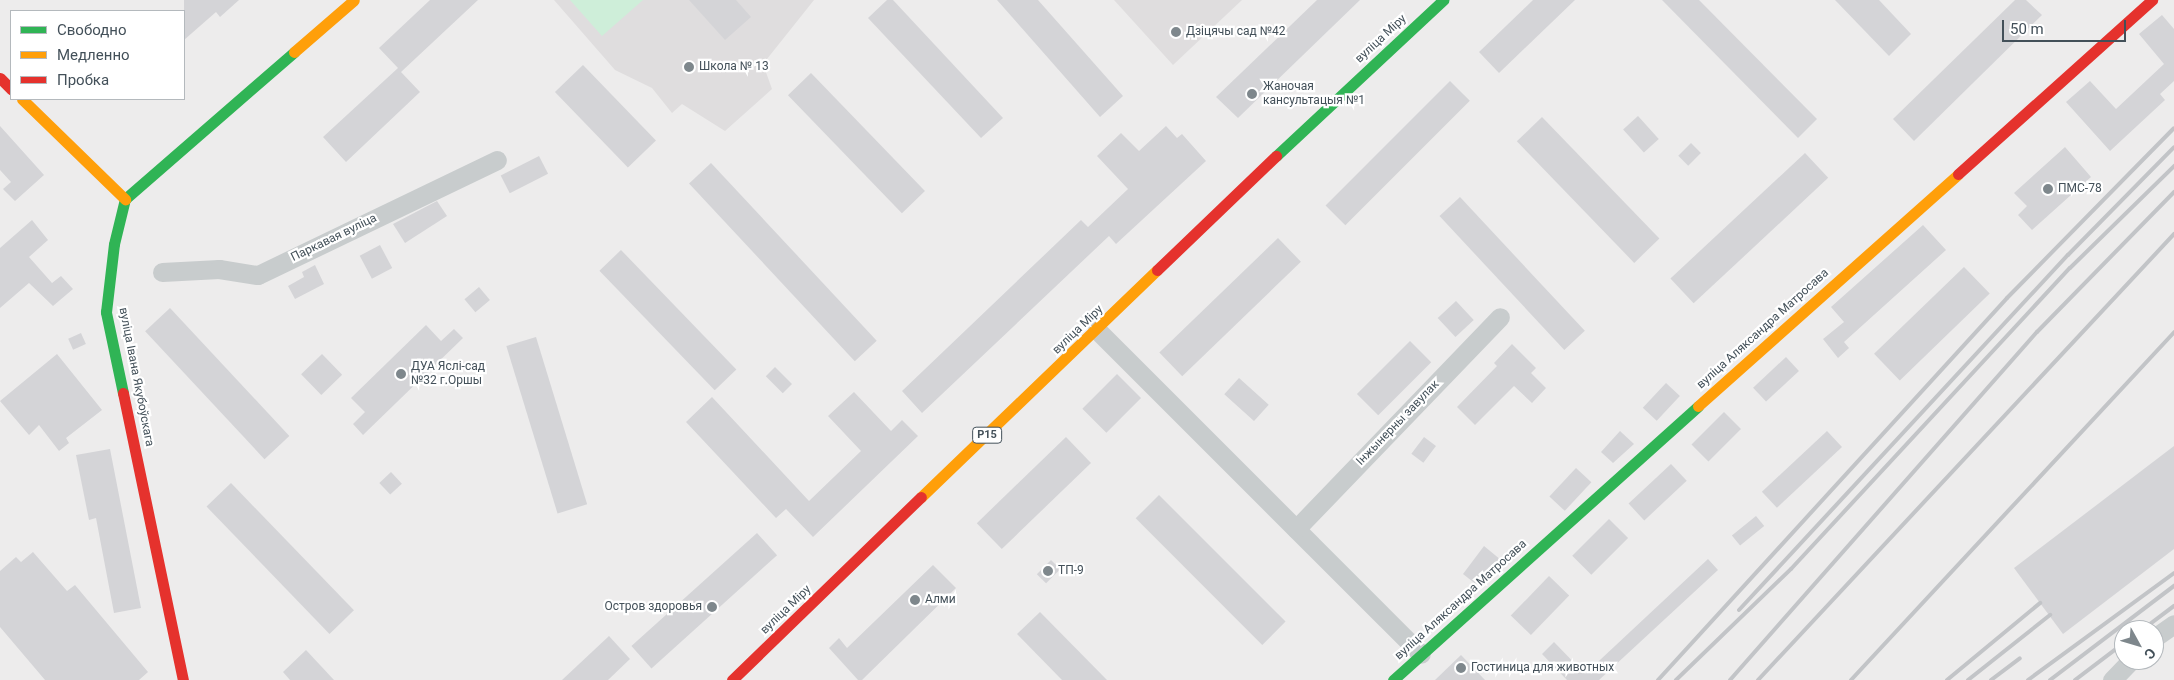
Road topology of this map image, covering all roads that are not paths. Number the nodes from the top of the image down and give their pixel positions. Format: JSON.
{"nodes":[{"id":1,"x":354,"y":0,"type":"edge"},
{"id":2,"x":1443,"y":0,"type":"edge"},
{"id":3,"x":2152,"y":0,"type":"edge"},
{"id":4,"x":0,"y":78,"type":"edge"},
{"id":5,"x":10,"y":88,"type":"edge"},
{"id":6,"x":23,"y":100,"type":"edge"},
{"id":7,"x":497,"y":160,"type":"dead end"},
{"id":8,"x":125,"y":199,"type":"junction"},
{"id":9,"x":162,"y":272,"type":"dead end"},
{"id":10,"x":1500,"y":317,"type":"dead end"},
{"id":11,"x":1098,"y":330,"type":"junction"},
{"id":12,"x":1296,"y":529,"type":"junction"},
{"id":13,"x":1421,"y":654,"type":"junction"},
{"id":14,"x":2122,"y":670,"type":"edge"},
{"id":15,"x":183,"y":680,"type":"edge"},
{"id":16,"x":732,"y":680,"type":"edge"},
{"id":17,"x":1393,"y":680,"type":"edge"},
{"id":18,"x":2112,"y":680,"type":"edge"}],
"edges":[{"from":1,"to":8,"type":"street"},
{"from":2,"to":11,"type":"street","name":"вуліца Міру","number":"Р15"},
{"from":3,"to":13,"type":"street","name":"вуліца Аляксандра Матросава"},
{"from":4,"to":5,"type":"street"},
{"from":6,"to":8,"type":"street"},
{"from":7,"to":9,"type":"street","name":"Паркавая вуліца"},
{"from":8,"to":15,"type":"street","name":"вуліца Івана Якубоўскага"},
{"from":10,"to":12,"type":"street","name":"Інжынерны завулак"},
{"from":11,"to":12,"type":"street"},
{"from":11,"to":16,"type":"street","name":"вуліца Міру","number":"Р15"},
{"from":12,"to":13,"type":"street"},
{"from":13,"to":17,"type":"street","name":"вуліца Аляксандра Матросава"},
{"from":14,"to":18,"type":"street"}]}
